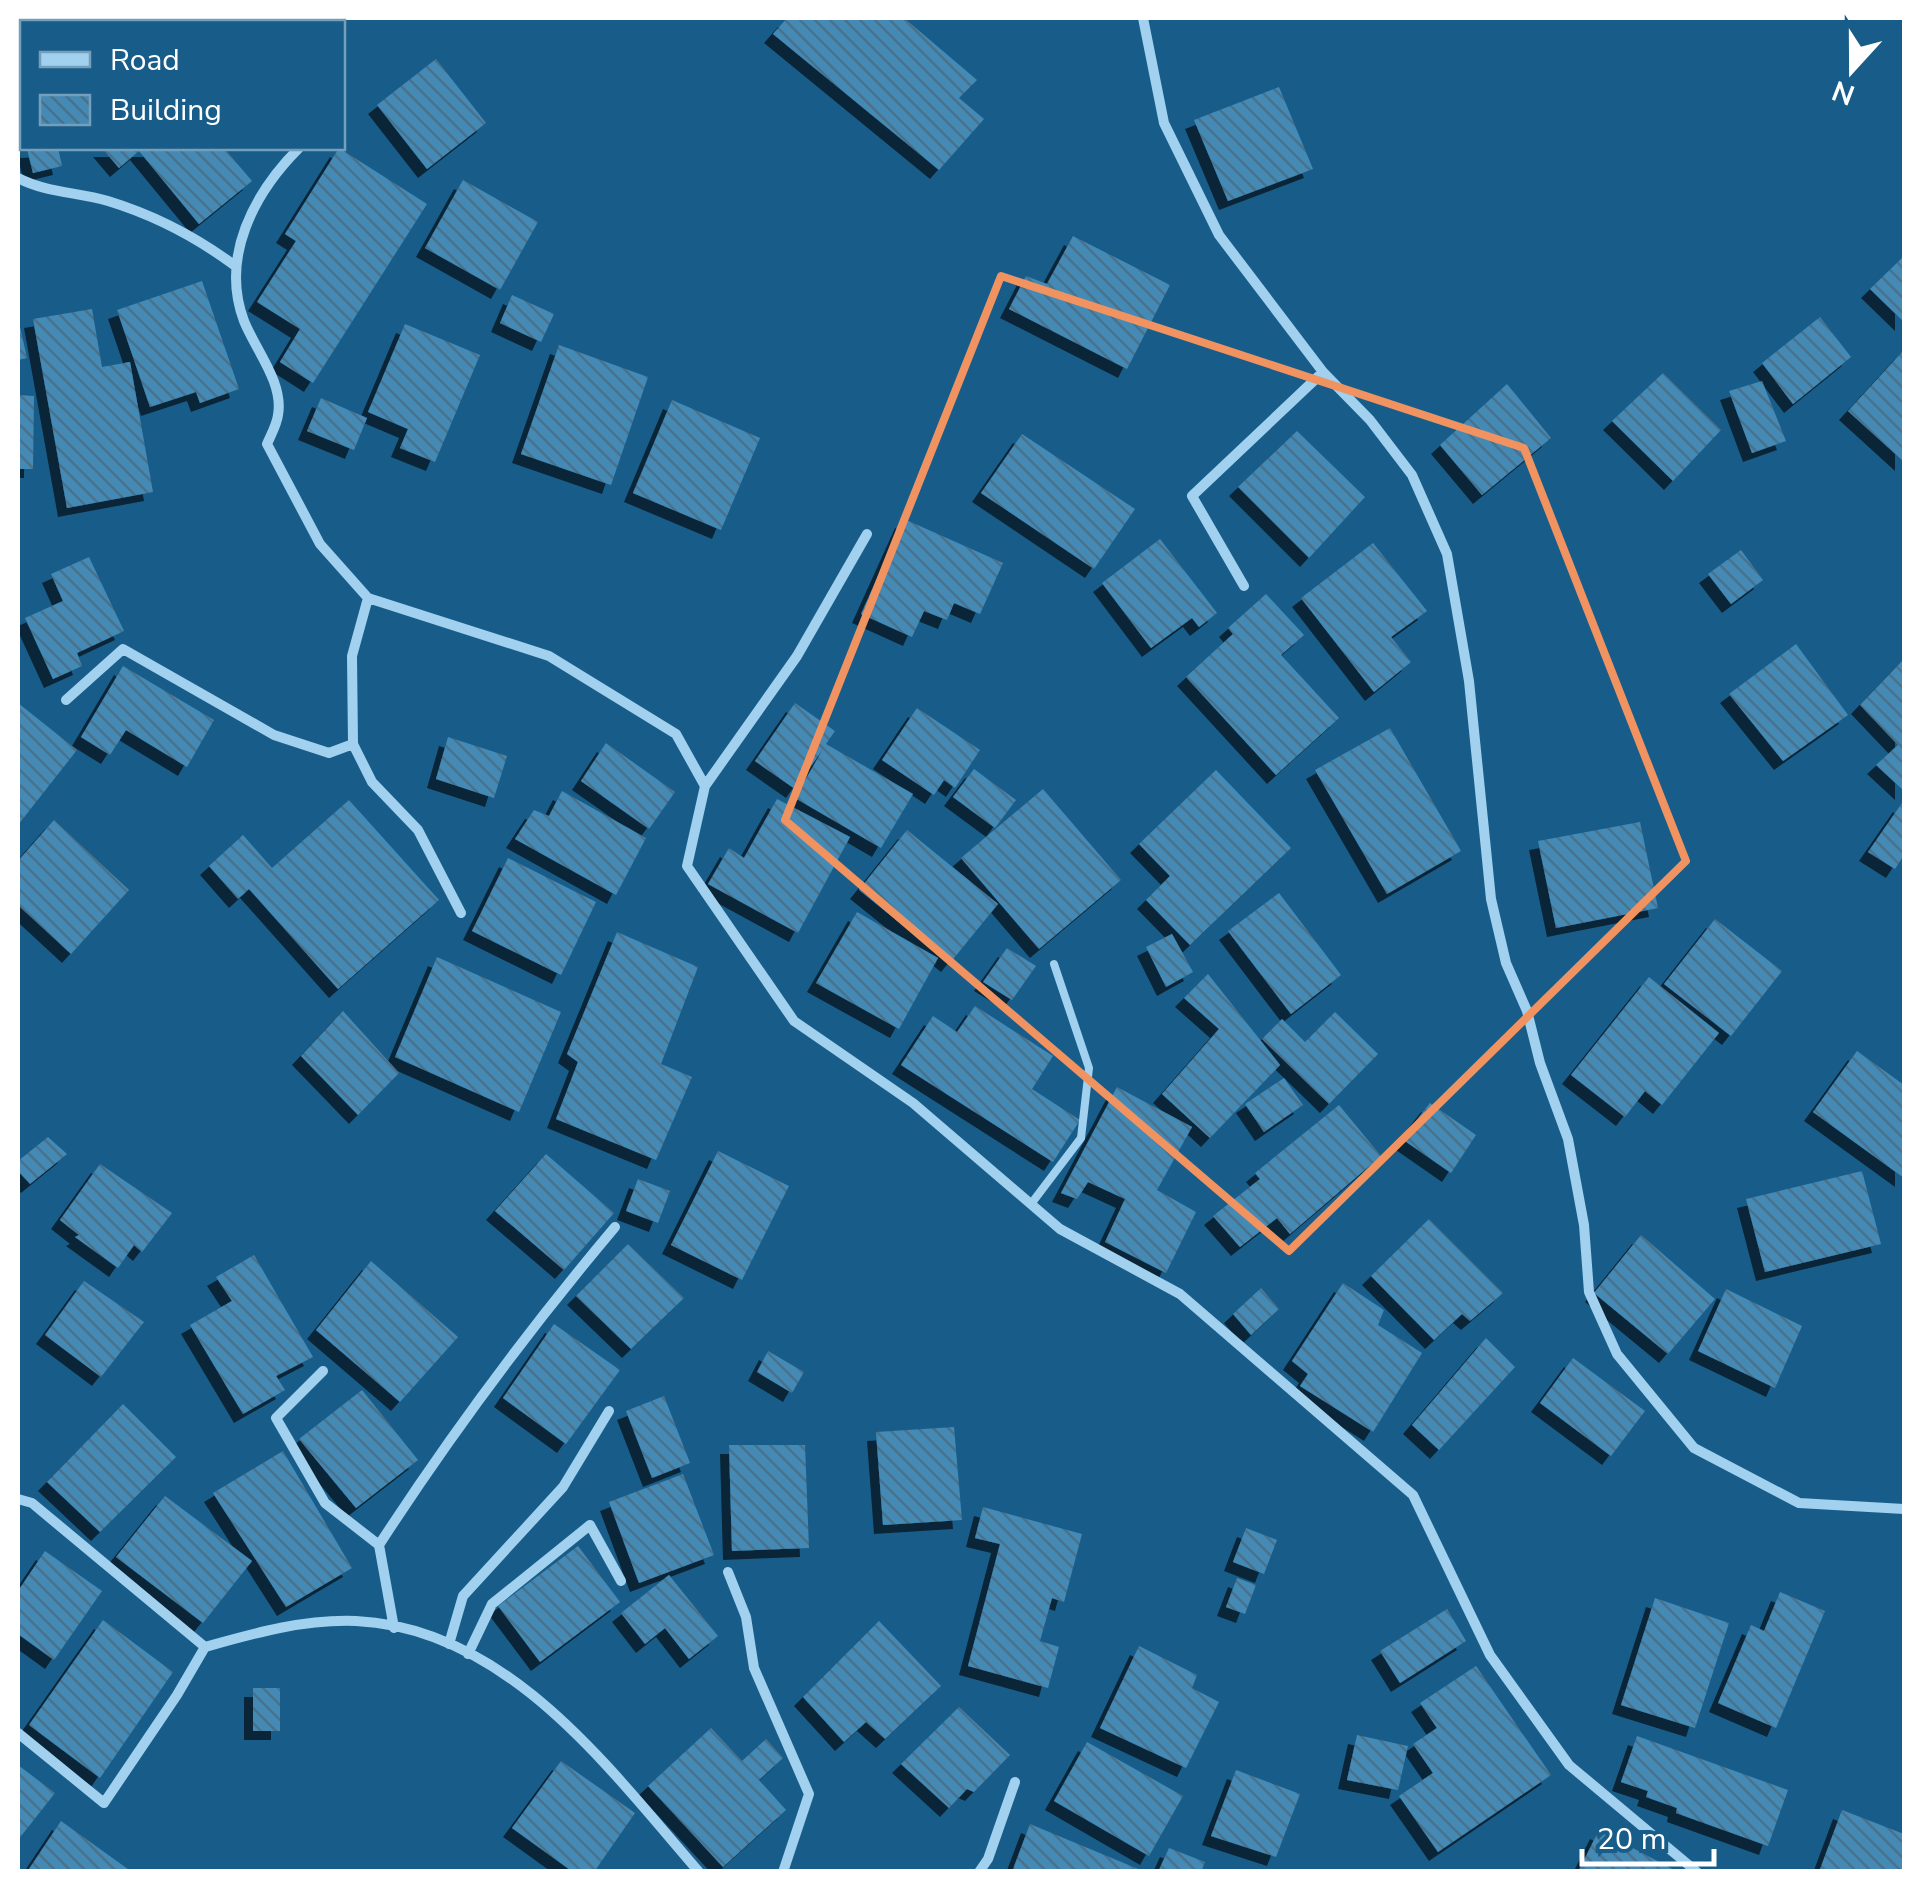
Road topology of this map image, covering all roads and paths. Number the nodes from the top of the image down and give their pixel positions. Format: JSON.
{"nodes":[{"id":1,"x":1142,"y":18,"type":"edge"},
{"id":2,"x":296,"y":150,"type":"edge"},
{"id":3,"x":18,"y":178,"type":"edge"},
{"id":4,"x":234,"y":264,"type":"junction"},
{"id":5,"x":1322,"y":372,"type":"junction"},
{"id":6,"x":868,"y":534,"type":"dead end"},
{"id":7,"x":1244,"y":586,"type":"dead end"},
{"id":8,"x":368,"y":598,"type":"junction"},
{"id":9,"x":66,"y":700,"type":"dead end"},
{"id":10,"x":353,"y":744,"type":"junction"},
{"id":11,"x":704,"y":786,"type":"junction"},
{"id":12,"x":461,"y":913,"type":"dead end"},
{"id":13,"x":1054,"y":964,"type":"dead end"},
{"id":14,"x":1031,"y":1204,"type":"junction"},
{"id":15,"x":615,"y":1227,"type":"dead end"},
{"id":16,"x":323,"y":1371,"type":"dead end"},
{"id":17,"x":609,"y":1412,"type":"dead end"},
{"id":18,"x":18,"y":1499,"type":"edge"},
{"id":19,"x":1904,"y":1509,"type":"edge"},
{"id":20,"x":379,"y":1545,"type":"junction"},
{"id":21,"x":728,"y":1572,"type":"dead end"},
{"id":22,"x":621,"y":1581,"type":"dead end"},
{"id":23,"x":394,"y":1628,"type":"junction"},
{"id":24,"x":449,"y":1644,"type":"junction"},
{"id":25,"x":205,"y":1647,"type":"junction"},
{"id":26,"x":468,"y":1654,"type":"junction"},
{"id":27,"x":18,"y":1733,"type":"edge"},
{"id":28,"x":1015,"y":1782,"type":"dead end"},
{"id":29,"x":699,"y":1872,"type":"edge"},
{"id":30,"x":783,"y":1872,"type":"edge"},
{"id":31,"x":979,"y":1872,"type":"edge"},
{"id":32,"x":1697,"y":1872,"type":"edge"}],
"edges":[{"from":1,"to":5,"type":"street"},
{"from":2,"to":4,"type":"street"},
{"from":3,"to":4,"type":"street"},
{"from":4,"to":8,"type":"street"},
{"from":5,"to":7,"type":"street"},
{"from":5,"to":19,"type":"street"},
{"from":6,"to":11,"type":"street"},
{"from":8,"to":10,"type":"street"},
{"from":8,"to":11,"type":"street"},
{"from":9,"to":10,"type":"street"},
{"from":10,"to":12,"type":"street"},
{"from":11,"to":14,"type":"street"},
{"from":13,"to":14,"type":"lane"},
{"from":14,"to":32,"type":"street"},
{"from":15,"to":20,"type":"street"},
{"from":16,"to":20,"type":"street"},
{"from":17,"to":24,"type":"street"},
{"from":18,"to":25,"type":"street"},
{"from":20,"to":23,"type":"street"},
{"from":21,"to":30,"type":"street"},
{"from":22,"to":26,"type":"street"},
{"from":23,"to":24,"type":"street"},
{"from":23,"to":25,"type":"street"},
{"from":24,"to":26,"type":"street"},
{"from":25,"to":27,"type":"street"},
{"from":26,"to":29,"type":"street"},
{"from":28,"to":31,"type":"street"}]}
